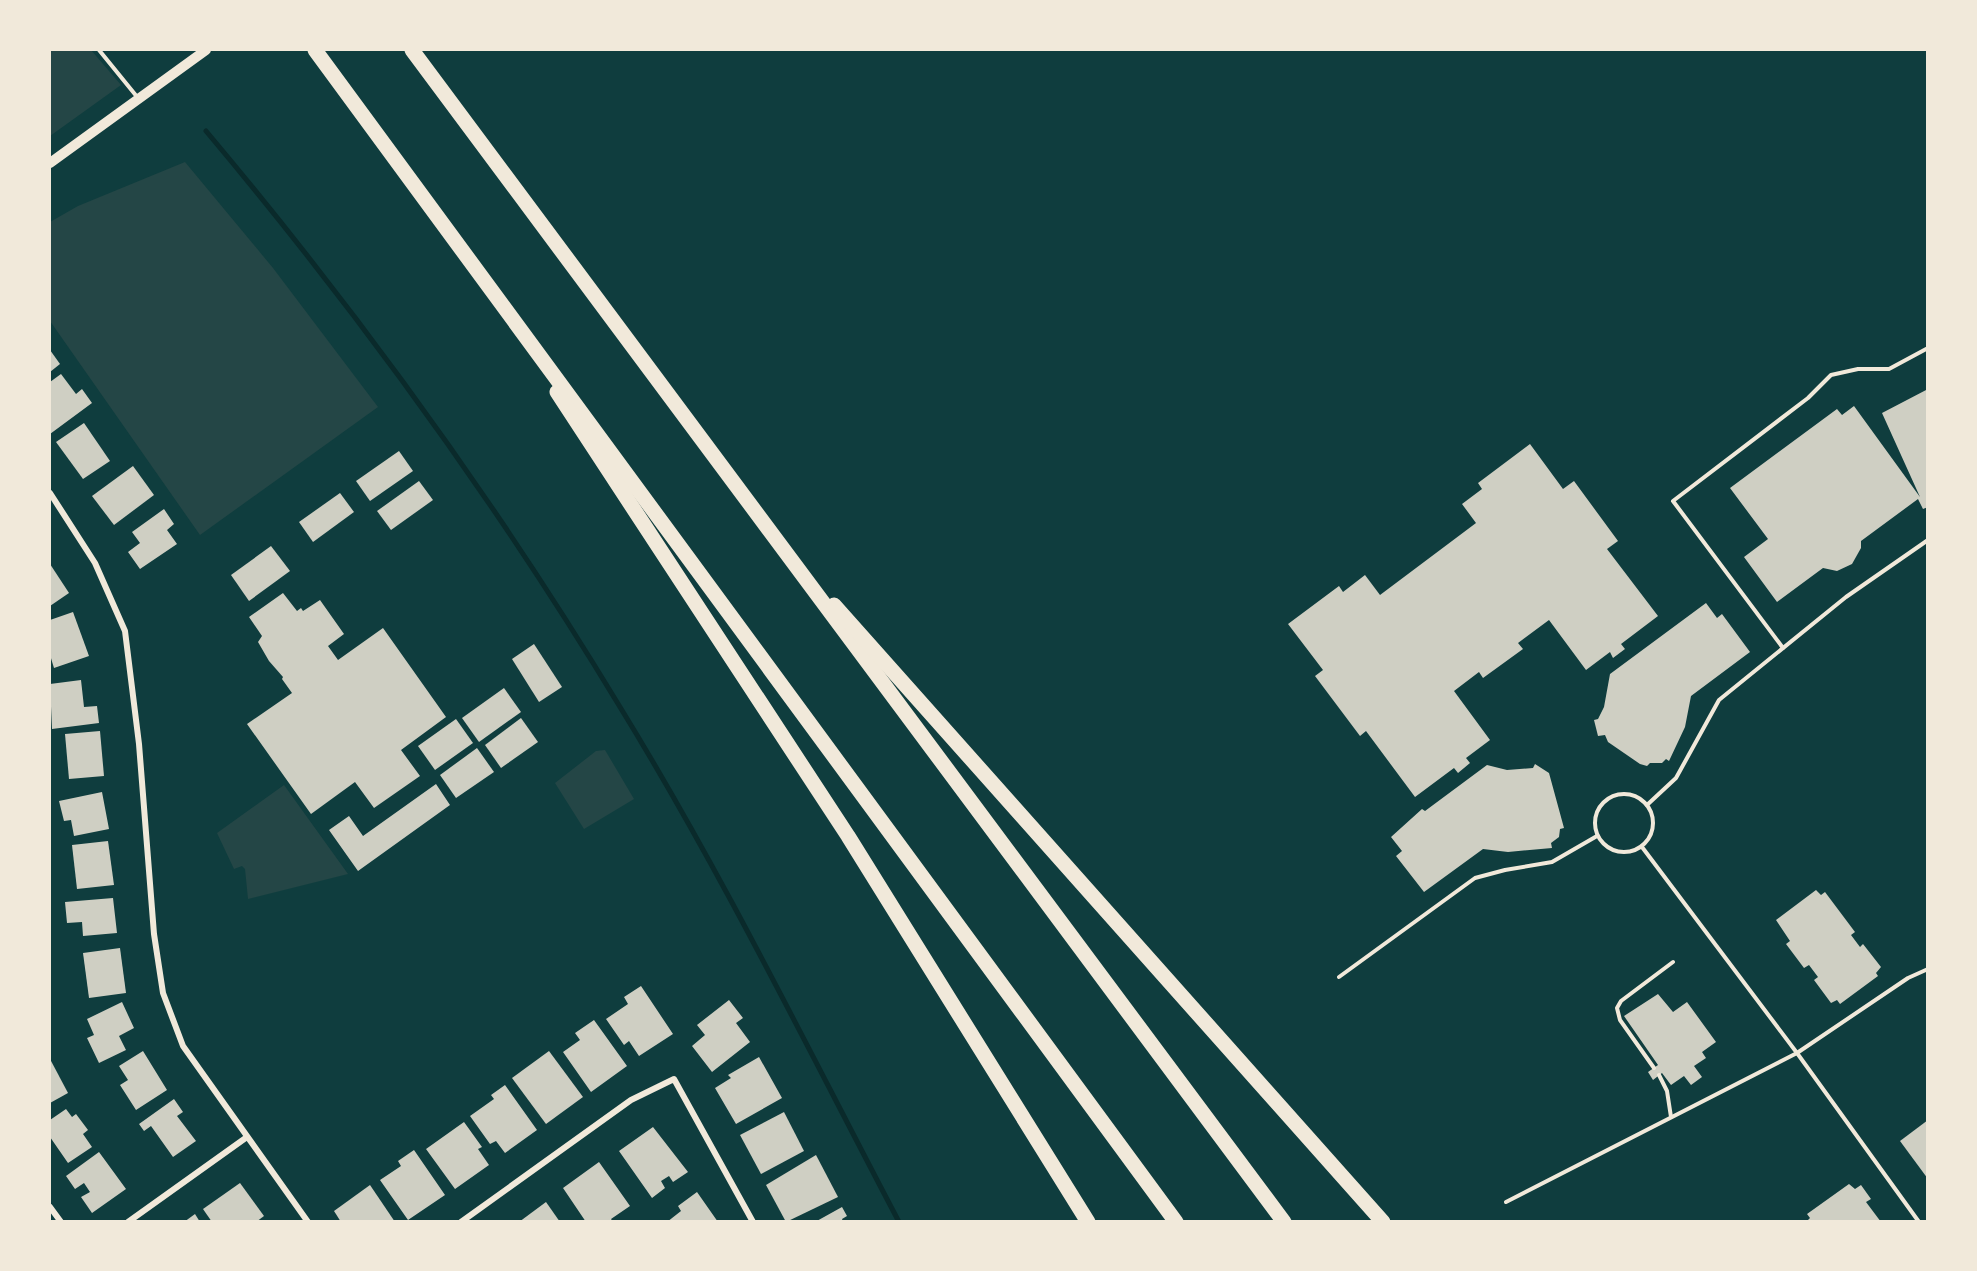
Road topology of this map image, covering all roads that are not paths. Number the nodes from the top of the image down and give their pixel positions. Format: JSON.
{"nodes":[{"id":1,"x":99,"y":50,"type":"edge"},
{"id":2,"x":206,"y":50,"type":"edge"},
{"id":3,"x":315,"y":50,"type":"edge"},
{"id":4,"x":412,"y":50,"type":"edge"},
{"id":5,"x":139,"y":99,"type":"junction"},
{"id":6,"x":50,"y":163,"type":"edge"},
{"id":7,"x":453,"y":234,"type":"junction"},
{"id":8,"x":1928,"y":348,"type":"edge"},
{"id":9,"x":50,"y":493,"type":"edge"},
{"id":10,"x":764,"y":525,"type":"junction"},
{"id":11,"x":1928,"y":540,"type":"edge"},
{"id":12,"x":1783,"y":648,"type":"junction"},
{"id":13,"x":1647,"y":805,"type":"junction"},
{"id":14,"x":1597,"y":836,"type":"junction"},
{"id":15,"x":1642,"y":847,"type":"junction"},
{"id":16,"x":1673,"y":962,"type":"dead end"},
{"id":17,"x":1928,"y":969,"type":"edge"},
{"id":18,"x":1339,"y":977,"type":"dead end"},
{"id":19,"x":1797,"y":1053,"type":"junction"},
{"id":20,"x":1654,"y":1068,"type":"dead end"},
{"id":21,"x":1659,"y":1075,"type":"dead end"},
{"id":22,"x":1671,"y":1117,"type":"junction"},
{"id":23,"x":247,"y":1137,"type":"junction"},
{"id":24,"x":1506,"y":1202,"type":"dead end"},
{"id":25,"x":50,"y":1207,"type":"edge"},
{"id":26,"x":60,"y":1221,"type":"edge"},
{"id":27,"x":128,"y":1221,"type":"edge"},
{"id":28,"x":308,"y":1221,"type":"edge"},
{"id":29,"x":461,"y":1221,"type":"edge"},
{"id":30,"x":753,"y":1221,"type":"edge"},
{"id":31,"x":1088,"y":1221,"type":"edge"},
{"id":32,"x":1176,"y":1221,"type":"edge"},
{"id":33,"x":1284,"y":1221,"type":"edge"},
{"id":34,"x":1383,"y":1221,"type":"edge"},
{"id":35,"x":1919,"y":1221,"type":"edge"}],
"edges":[{"from":1,"to":5,"type":"lane"},
{"from":2,"to":5,"type":"street"},
{"from":3,"to":7,"type":"highway"},
{"from":4,"to":10,"type":"highway"},
{"from":5,"to":6,"type":"street"},
{"from":7,"to":31,"type":"highway"},
{"from":7,"to":32,"type":"highway"},
{"from":8,"to":12,"type":"lane"},
{"from":9,"to":23,"type":"street"},
{"from":10,"to":33,"type":"highway"},
{"from":10,"to":34,"type":"highway"},
{"from":11,"to":12,"type":"lane"},
{"from":12,"to":13,"type":"lane"},
{"from":13,"to":14,"type":"lane"},
{"from":13,"to":15,"type":"lane"},
{"from":14,"to":15,"type":"lane"},
{"from":14,"to":18,"type":"lane"},
{"from":15,"to":19,"type":"lane"},
{"from":16,"to":20,"type":"lane"},
{"from":17,"to":19,"type":"lane"},
{"from":19,"to":22,"type":"lane"},
{"from":19,"to":35,"type":"lane"},
{"from":21,"to":22,"type":"lane"},
{"from":22,"to":24,"type":"lane"},
{"from":23,"to":27,"type":"street"},
{"from":23,"to":28,"type":"street"},
{"from":25,"to":26,"type":"street"},
{"from":29,"to":30,"type":"street"}]}
